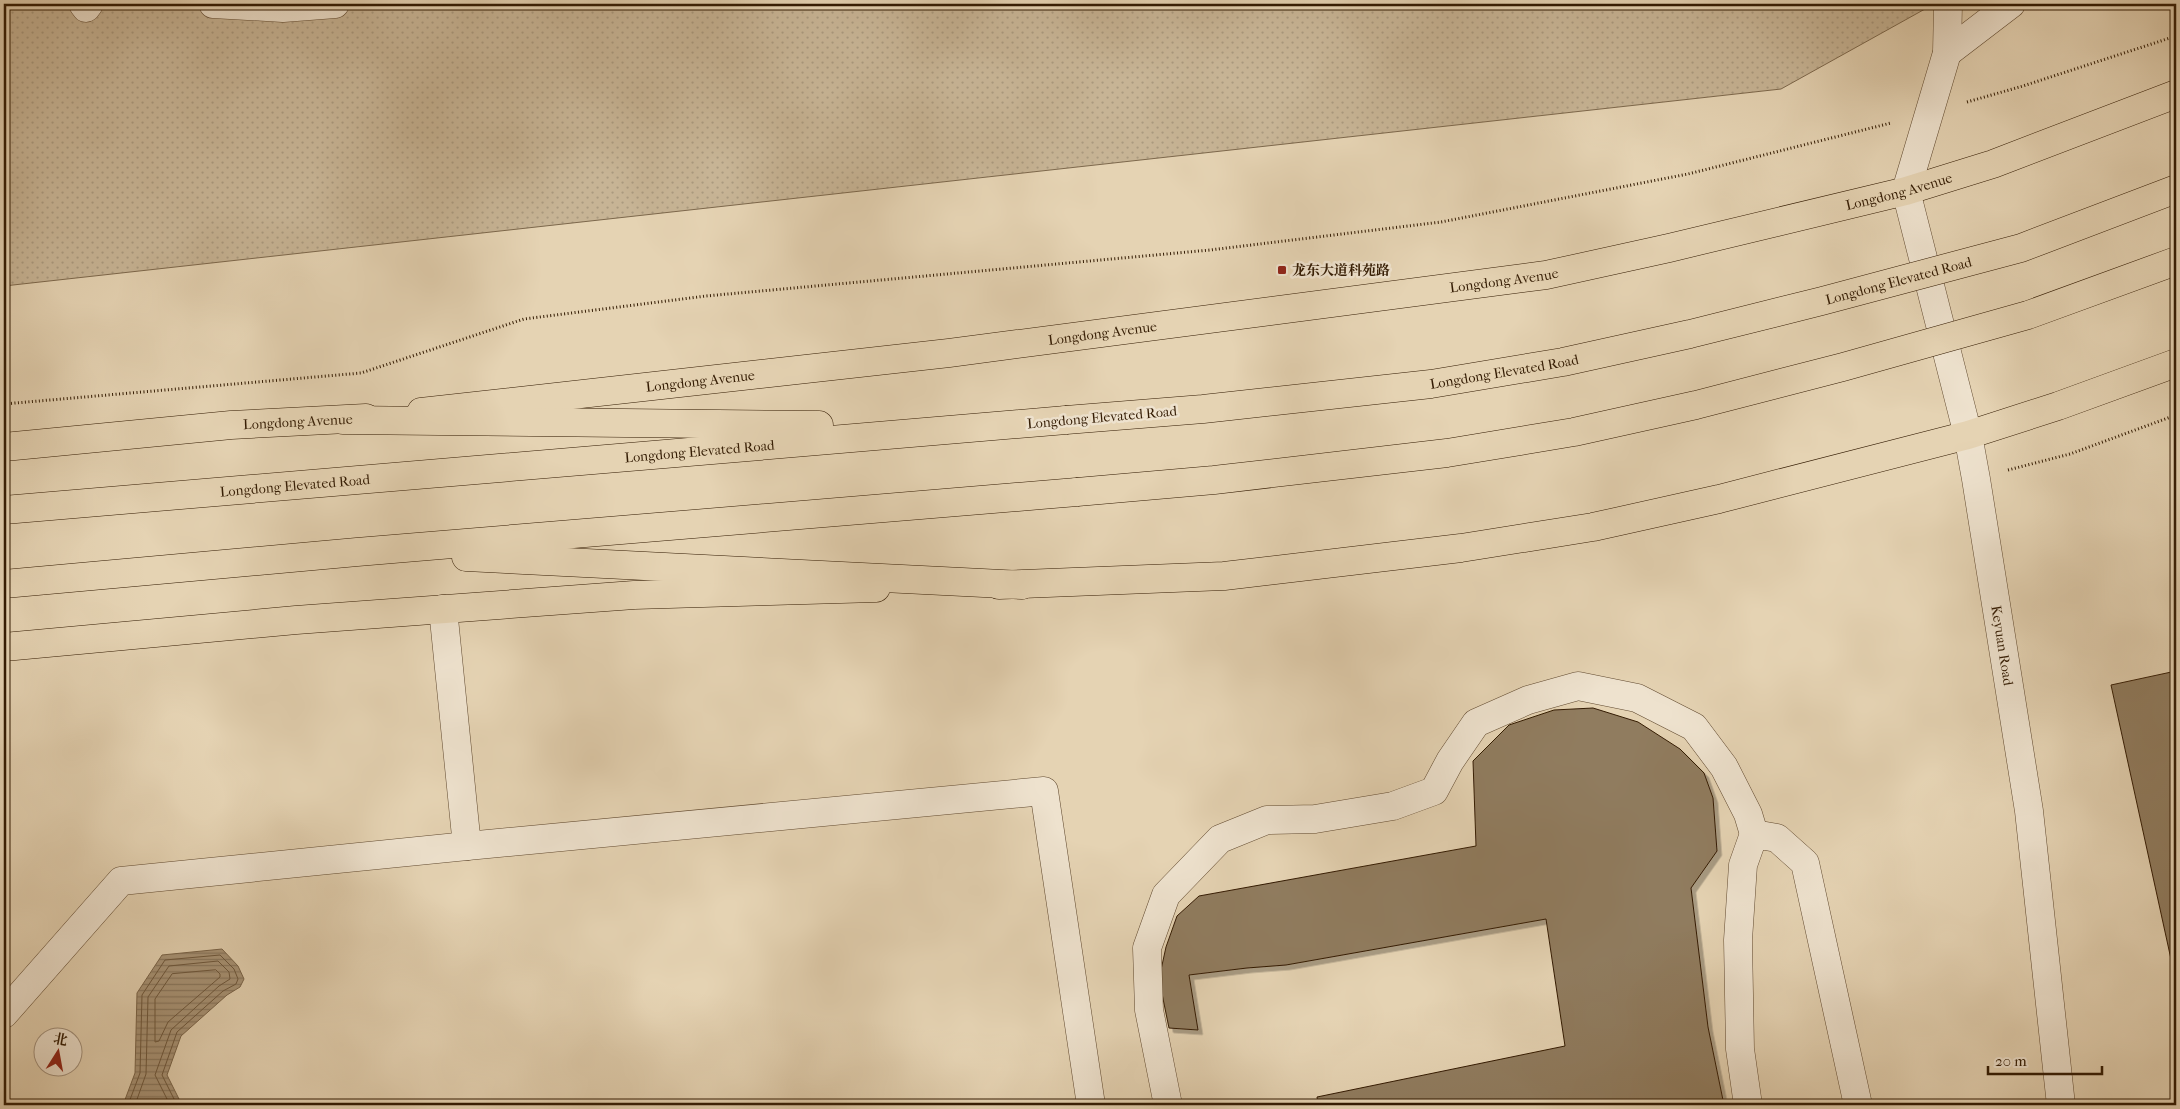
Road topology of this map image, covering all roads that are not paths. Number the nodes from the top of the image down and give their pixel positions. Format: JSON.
{"nodes":[{"id":1,"x":83,"y":4,"type":"edge"},
{"id":2,"x":89,"y":4,"type":"edge"},
{"id":3,"x":213,"y":4,"type":"edge"},
{"id":4,"x":335,"y":4,"type":"edge"},
{"id":5,"x":1948,"y":4,"type":"edge"},
{"id":6,"x":2011,"y":4,"type":"edge"},
{"id":7,"x":1947,"y":53,"type":"junction"},
{"id":8,"x":2176,"y":94,"type":"edge"},
{"id":9,"x":2176,"y":189,"type":"edge"},
{"id":10,"x":1906,"y":191,"type":"junction"},
{"id":11,"x":2176,"y":261,"type":"edge"},
{"id":12,"x":2176,"y":364,"type":"edge"},
{"id":13,"x":343,"y":420,"type":"junction"},
{"id":14,"x":986,"y":427,"type":"junction"},
{"id":15,"x":1968,"y":435,"type":"junction"},
{"id":16,"x":4,"y":447,"type":"edge"},
{"id":17,"x":4,"y":510,"type":"edge"},
{"id":18,"x":357,"y":552,"type":"junction"},
{"id":19,"x":4,"y":584,"type":"edge"},
{"id":20,"x":1022,"y":585,"type":"junction"},
{"id":21,"x":443,"y":609,"type":"junction"},
{"id":22,"x":4,"y":647,"type":"edge"},
{"id":23,"x":1754,"y":834,"type":"junction"},
{"id":24,"x":467,"y":846,"type":"junction"},
{"id":25,"x":4,"y":1014,"type":"edge"},
{"id":26,"x":1091,"y":1105,"type":"edge"},
{"id":27,"x":1168,"y":1105,"type":"edge"},
{"id":28,"x":1748,"y":1105,"type":"edge"},
{"id":29,"x":1858,"y":1105,"type":"edge"},
{"id":30,"x":2061,"y":1105,"type":"edge"}],
"edges":[{"from":1,"to":2,"type":"street"},
{"from":3,"to":4,"type":"street"},
{"from":5,"to":7,"type":"street"},
{"from":6,"to":7,"type":"street"},
{"from":7,"to":10,"type":"street"},
{"from":8,"to":10,"type":"main road","name":"Longdong Avenue"},
{"from":9,"to":14,"type":"main road","name":"Longdong Elevated Road","bridge":true},
{"from":10,"to":13,"type":"main road","name":"Longdong Avenue"},
{"from":10,"to":15,"type":"street","name":"Keyuan Road"},
{"from":11,"to":18,"type":"main road","bridge":true},
{"from":12,"to":15,"type":"main road"},
{"from":13,"to":14,"type":"main road"},
{"from":13,"to":16,"type":"main road","name":"Longdong Avenue"},
{"from":14,"to":17,"type":"main road","name":"Longdong Elevated Road"},
{"from":15,"to":20,"type":"main road"},
{"from":15,"to":30,"type":"street","name":"Keyuan Road"},
{"from":18,"to":19,"type":"main road"},
{"from":18,"to":20,"type":"main road"},
{"from":20,"to":21,"type":"main road"},
{"from":21,"to":22,"type":"main road"},
{"from":21,"to":24,"type":"street"},
{"from":23,"to":27,"type":"street"},
{"from":23,"to":28,"type":"street"},
{"from":23,"to":29,"type":"street"},
{"from":24,"to":25,"type":"street"},
{"from":24,"to":26,"type":"street"}]}
